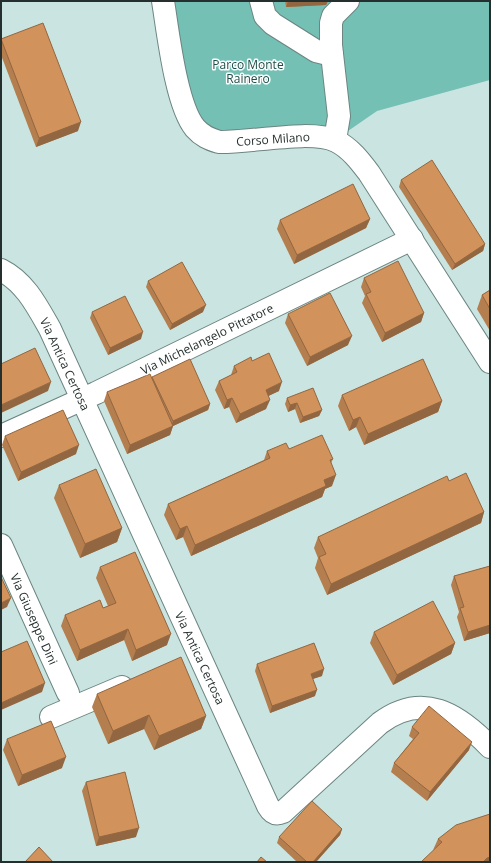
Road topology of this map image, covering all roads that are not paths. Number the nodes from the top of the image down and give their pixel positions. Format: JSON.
{"nodes":[{"id":1,"x":163,"y":1,"type":"edge"},
{"id":2,"x":261,"y":1,"type":"edge"},
{"id":3,"x":348,"y":1,"type":"edge"},
{"id":4,"x":332,"y":55,"type":"junction"},
{"id":5,"x":335,"y":140,"type":"junction"},
{"id":6,"x":412,"y":239,"type":"junction"},
{"id":7,"x":1,"y":270,"type":"edge"},
{"id":8,"x":490,"y":362,"type":"edge"},
{"id":9,"x":82,"y":400,"type":"junction"},
{"id":10,"x":1,"y":436,"type":"edge"},
{"id":11,"x":1,"y":545,"type":"edge"},
{"id":12,"x":139,"y":679,"type":"edge"},
{"id":13,"x":68,"y":693,"type":"dead end"},
{"id":14,"x":51,"y":717,"type":"dead end"},
{"id":15,"x":490,"y":747,"type":"edge"}],
"edges":[{"from":1,"to":5,"type":"street","name":"Corso Milano"},
{"from":2,"to":4,"type":"street"},
{"from":3,"to":4,"type":"street"},
{"from":4,"to":5,"type":"street"},
{"from":5,"to":6,"type":"street","name":"Corso Milano"},
{"from":6,"to":8,"type":"street","name":"Corso Milano"},
{"from":6,"to":9,"type":"street","name":"Via Michelangelo Pittatore"},
{"from":7,"to":9,"type":"street","name":"Via Antica Certosa"},
{"from":9,"to":10,"type":"street","name":"Via Michelangelo Pittatore"},
{"from":9,"to":15,"type":"street","name":"Via Antica Certosa"},
{"from":11,"to":13,"type":"street","name":"Via Giuseppe Dini"},
{"from":12,"to":14,"type":"street"}]}
